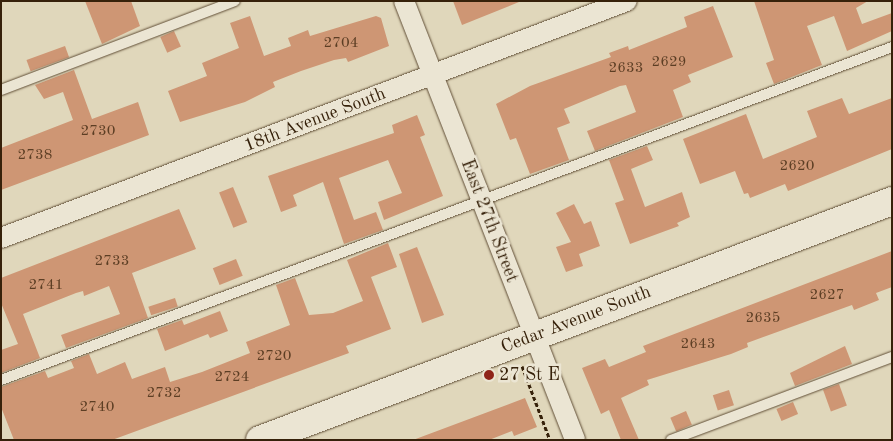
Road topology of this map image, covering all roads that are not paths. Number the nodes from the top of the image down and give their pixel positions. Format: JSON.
{"nodes":[{"id":1,"x":235,"y":1,"type":"edge"},
{"id":2,"x":404,"y":1,"type":"edge"},
{"id":3,"x":628,"y":1,"type":"edge"},
{"id":4,"x":892,"y":47,"type":"edge"},
{"id":5,"x":432,"y":75,"type":"junction"},
{"id":6,"x":1,"y":90,"type":"edge"},
{"id":7,"x":481,"y":201,"type":"junction"},
{"id":8,"x":892,"y":201,"type":"edge"},
{"id":9,"x":1,"y":238,"type":"edge"},
{"id":10,"x":534,"y":336,"type":"junction"},
{"id":11,"x":892,"y":357,"type":"edge"},
{"id":12,"x":1,"y":380,"type":"edge"},
{"id":13,"x":260,"y":440,"type":"edge"},
{"id":14,"x":575,"y":440,"type":"edge"},
{"id":15,"x":671,"y":440,"type":"edge"}],
"edges":[{"from":1,"to":6,"type":"lane"},
{"from":2,"to":5,"type":"street","name":"East 27th Street"},
{"from":3,"to":5,"type":"street","name":"18th Avenue South"},
{"from":4,"to":7,"type":"lane"},
{"from":5,"to":7,"type":"street","name":"East 27th Street"},
{"from":5,"to":9,"type":"street","name":"18th Avenue South"},
{"from":7,"to":10,"type":"street","name":"East 27th Street"},
{"from":7,"to":12,"type":"lane"},
{"from":8,"to":10,"type":"main road","name":"Cedar Avenue South"},
{"from":10,"to":13,"type":"main road","name":"Cedar Avenue South"},
{"from":10,"to":14,"type":"street","name":"East 27th Street"},
{"from":11,"to":15,"type":"lane"}]}
